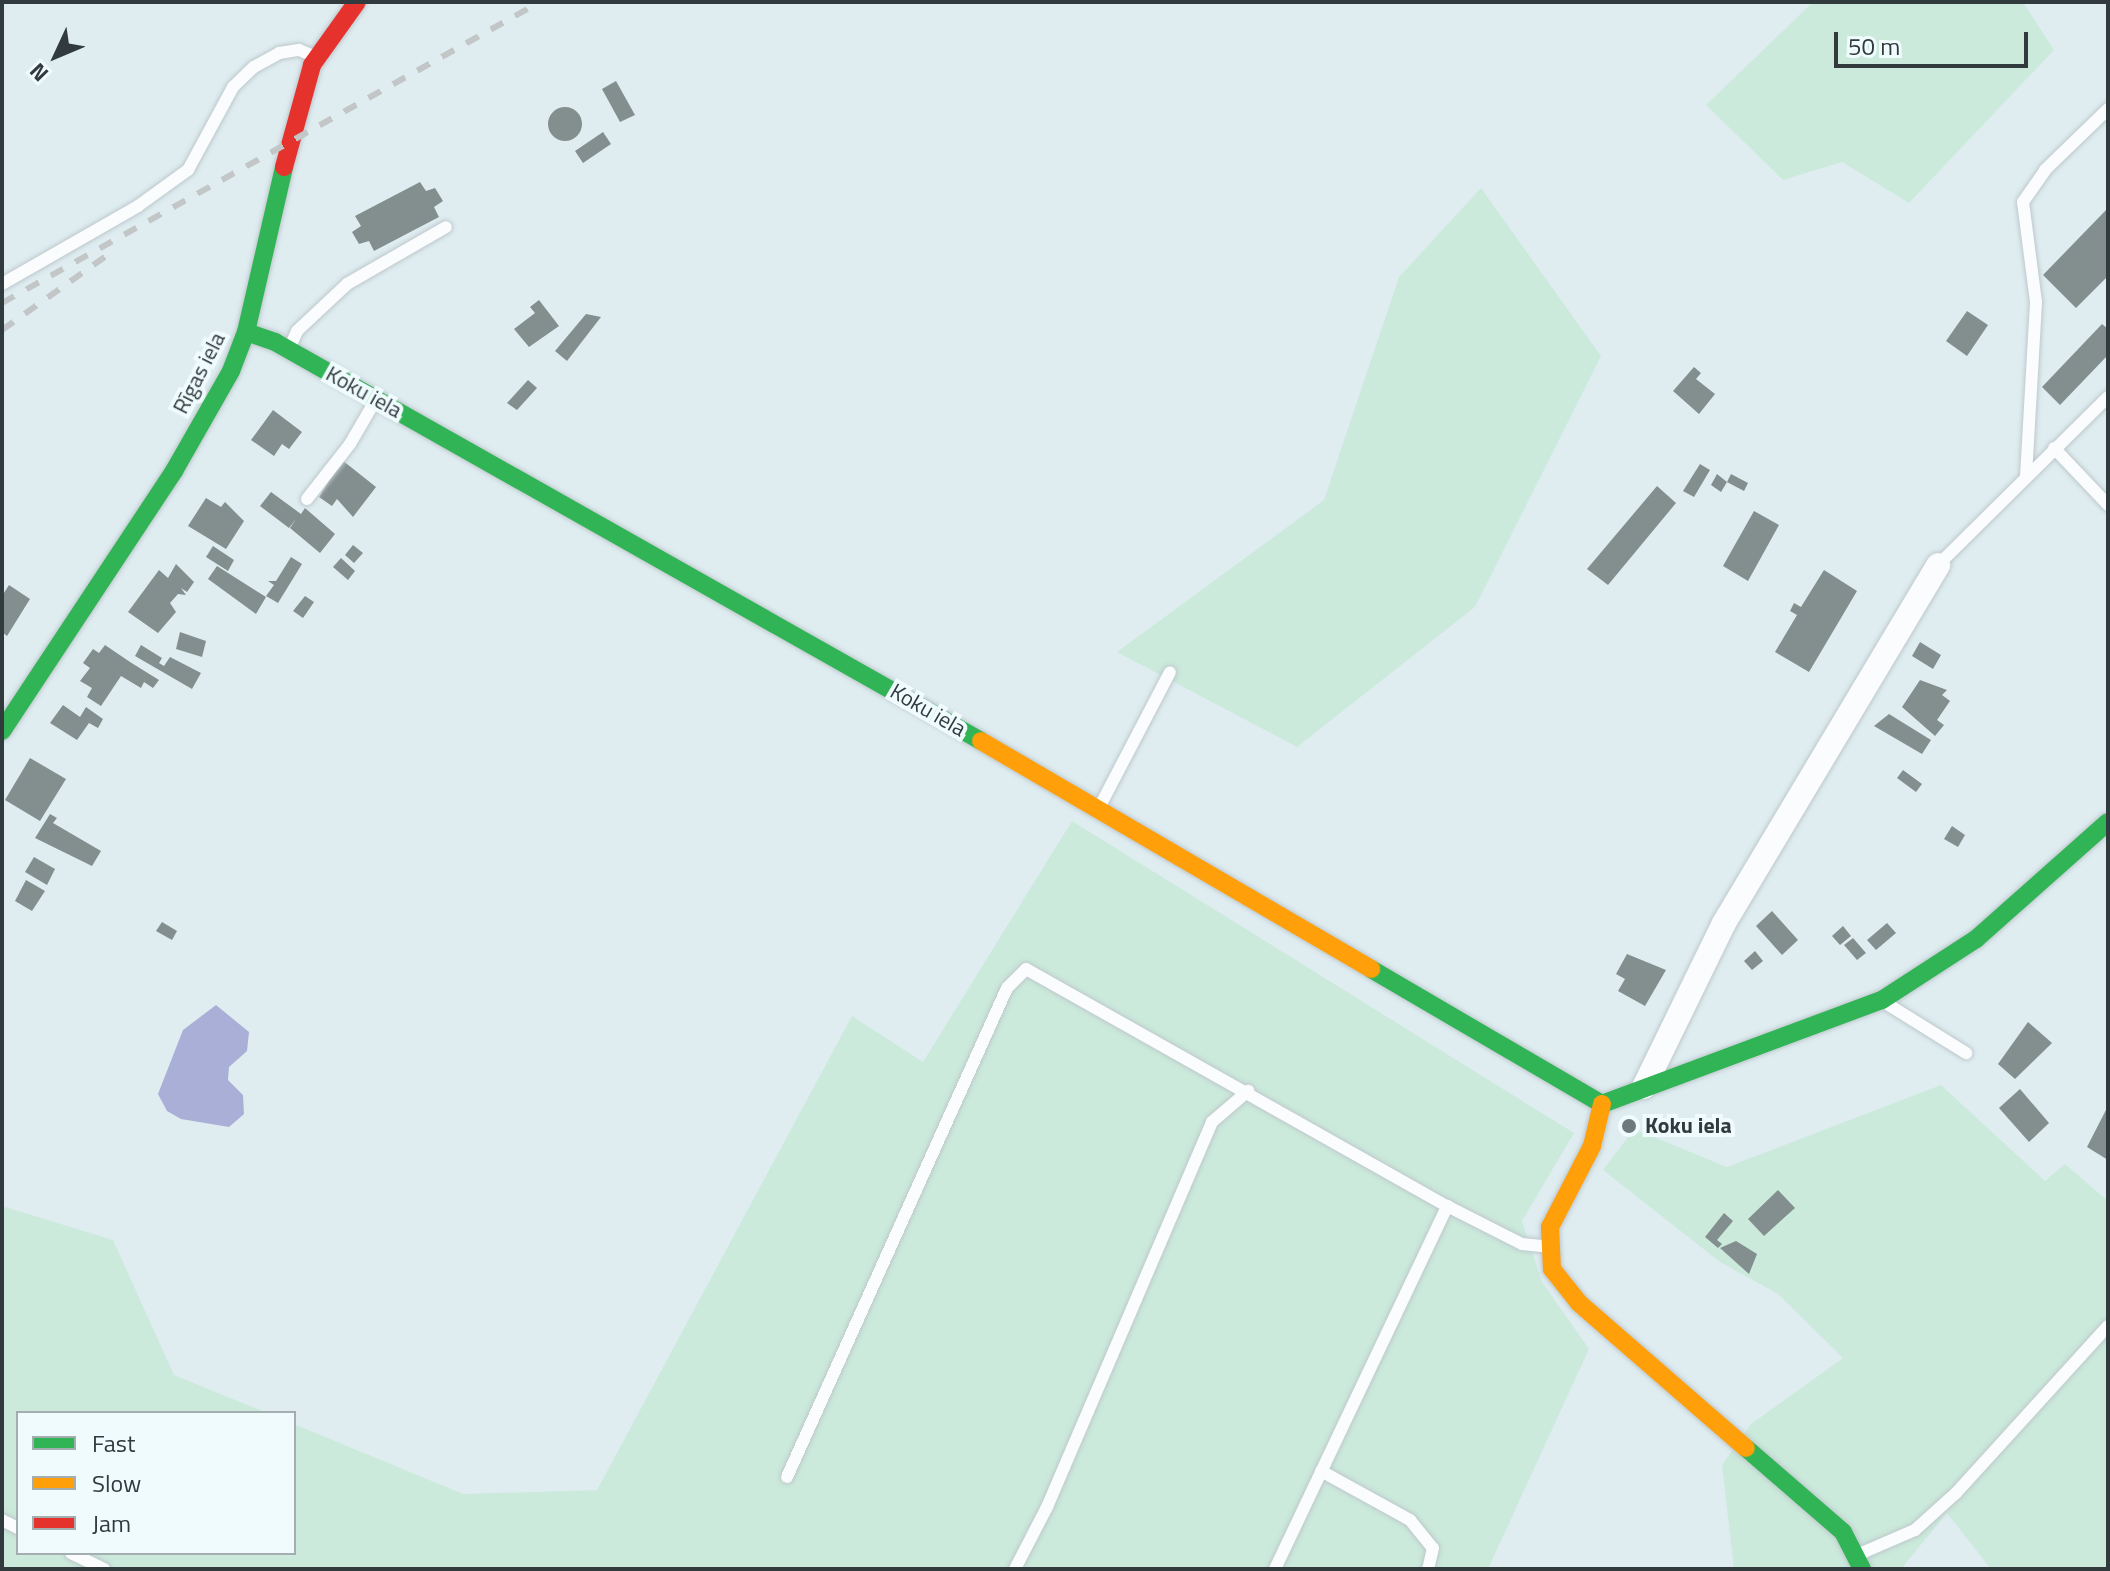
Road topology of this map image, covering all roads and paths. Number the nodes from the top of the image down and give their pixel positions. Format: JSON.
{"nodes":[{"id":1,"x":357,"y":2,"type":"edge"},
{"id":2,"x":317,"y":57,"type":"junction"},
{"id":3,"x":2108,"y":109,"type":"edge"},
{"id":4,"x":446,"y":227,"type":"dead end"},
{"id":5,"x":2,"y":284,"type":"edge"},
{"id":6,"x":246,"y":332,"type":"junction"},
{"id":7,"x":289,"y":350,"type":"junction"},
{"id":8,"x":2108,"y":397,"type":"edge"},
{"id":9,"x":376,"y":399,"type":"junction"},
{"id":10,"x":2054,"y":448,"type":"junction"},
{"id":11,"x":2026,"y":476,"type":"junction"},
{"id":12,"x":307,"y":499,"type":"dead end"},
{"id":13,"x":2108,"y":505,"type":"edge"},
{"id":14,"x":1938,"y":565,"type":"joint"},
{"id":15,"x":1170,"y":672,"type":"dead end"},
{"id":16,"x":2,"y":731,"type":"edge"},
{"id":17,"x":1097,"y":811,"type":"junction"},
{"id":18,"x":2108,"y":822,"type":"edge"},
{"id":19,"x":1882,"y":1000,"type":"junction"},
{"id":20,"x":1966,"y":1053,"type":"dead end"},
{"id":21,"x":1644,"y":1087,"type":"junction"},
{"id":22,"x":1248,"y":1091,"type":"junction"},
{"id":23,"x":1602,"y":1104,"type":"junction"},
{"id":24,"x":1447,"y":1206,"type":"junction"},
{"id":25,"x":1549,"y":1247,"type":"junction"},
{"id":26,"x":2108,"y":1326,"type":"edge"},
{"id":27,"x":1321,"y":1471,"type":"junction"},
{"id":28,"x":787,"y":1477,"type":"dead end"},
{"id":29,"x":75,"y":1555,"type":"edge"},
{"id":30,"x":1859,"y":1562,"type":"edge"},
{"id":31,"x":104,"y":1569,"type":"edge"},
{"id":32,"x":1015,"y":1569,"type":"edge"},
{"id":33,"x":1275,"y":1569,"type":"edge"},
{"id":34,"x":1428,"y":1569,"type":"edge"}],
"edges":[{"from":1,"to":2,"type":"street","name":"Rīgas iela"},
{"from":2,"to":5,"type":"lane"},
{"from":2,"to":6,"type":"street","name":"Rīgas iela"},
{"from":3,"to":11,"type":"lane"},
{"from":4,"to":7,"type":"lane"},
{"from":6,"to":7,"type":"street","name":"Koku iela"},
{"from":6,"to":16,"type":"street","name":"Rīgas iela"},
{"from":7,"to":9,"type":"street","name":"Koku iela"},
{"from":8,"to":10,"type":"lane"},
{"from":9,"to":12,"type":"lane"},
{"from":9,"to":17,"type":"street","name":"Koku iela"},
{"from":10,"to":11,"type":"lane"},
{"from":10,"to":13,"type":"lane"},
{"from":11,"to":14,"type":"lane"},
{"from":14,"to":21,"type":"street"},
{"from":15,"to":17,"type":"lane"},
{"from":17,"to":23,"type":"street","name":"Koku iela"},
{"from":18,"to":19,"type":"street"},
{"from":19,"to":20,"type":"lane"},
{"from":19,"to":21,"type":"street"},
{"from":21,"to":23,"type":"street"},
{"from":22,"to":24,"type":"lane"},
{"from":22,"to":28,"type":"lane"},
{"from":22,"to":32,"type":"lane"},
{"from":23,"to":25,"type":"street"},
{"from":24,"to":25,"type":"lane"},
{"from":24,"to":27,"type":"lane"},
{"from":25,"to":30,"type":"street"},
{"from":26,"to":30,"type":"lane"},
{"from":27,"to":33,"type":"lane"},
{"from":27,"to":34,"type":"lane"},
{"from":29,"to":31,"type":"lane"}]}
